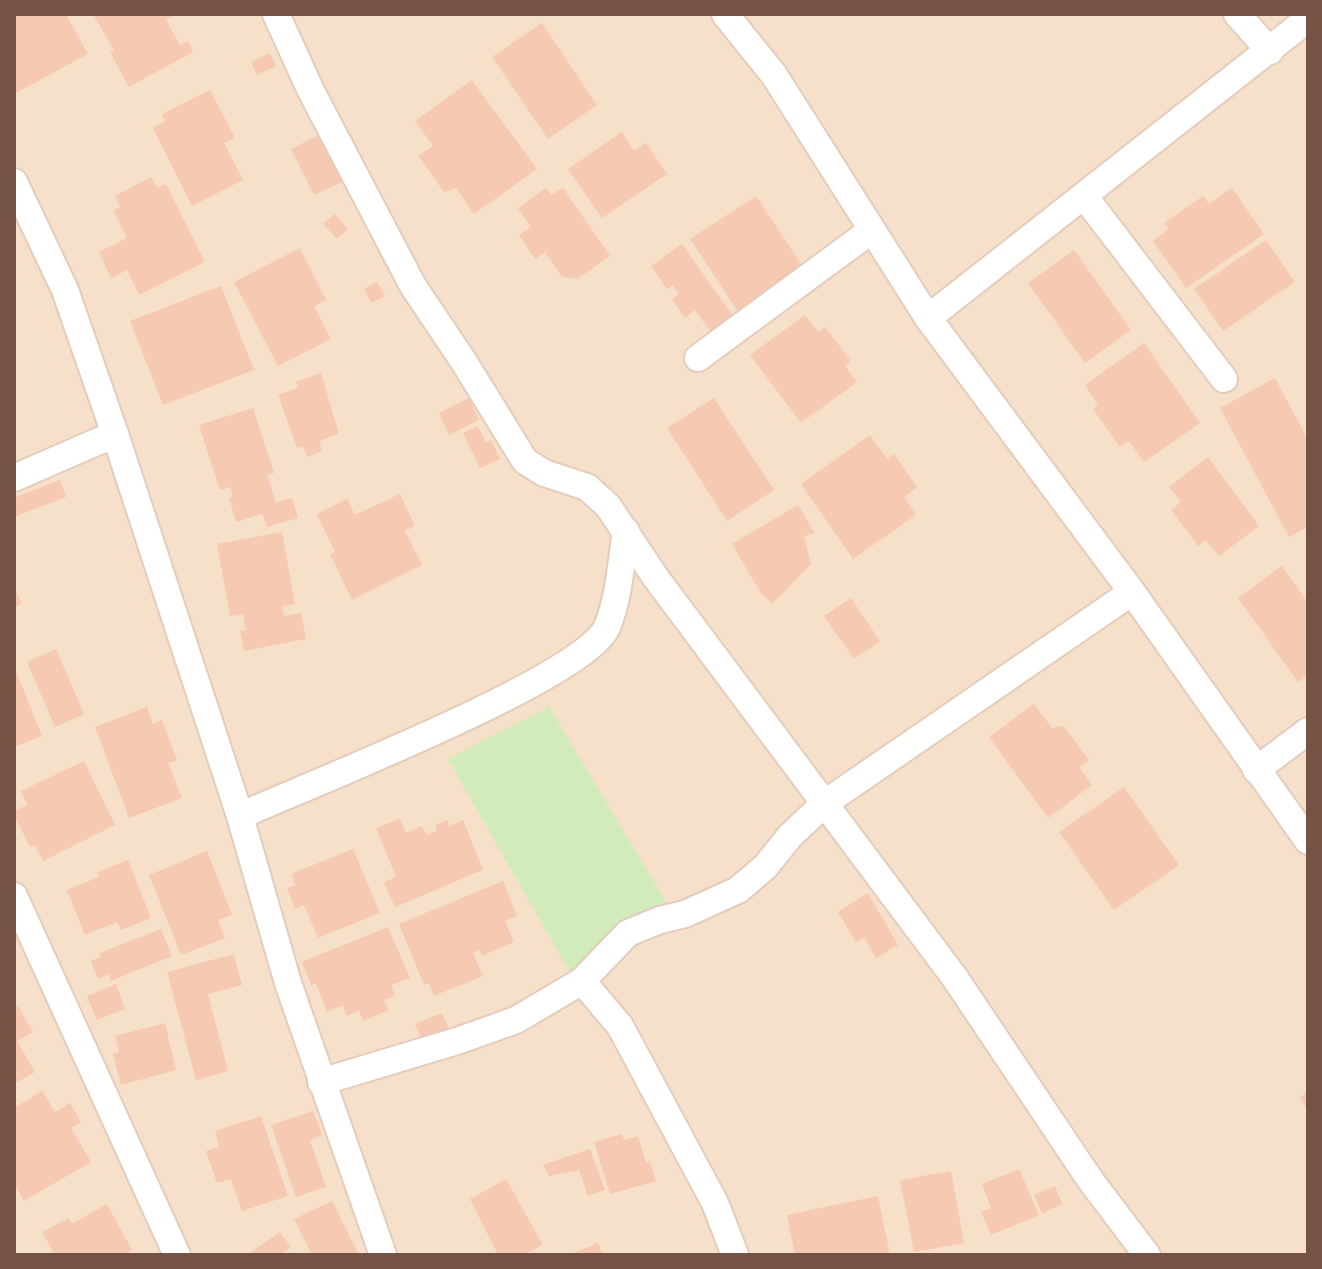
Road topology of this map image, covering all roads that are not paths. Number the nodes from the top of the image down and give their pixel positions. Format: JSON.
{"nodes":[{"id":1,"x":276,"y":14,"type":"edge"},
{"id":2,"x":725,"y":14,"type":"edge"},
{"id":3,"x":1237,"y":14,"type":"edge"},
{"id":4,"x":1307,"y":24,"type":"edge"},
{"id":5,"x":1270,"y":51,"type":"junction"},
{"id":6,"x":14,"y":182,"type":"edge"},
{"id":7,"x":1084,"y":196,"type":"junction"},
{"id":8,"x":872,"y":230,"type":"junction"},
{"id":9,"x":928,"y":318,"type":"junction"},
{"id":10,"x":698,"y":358,"type":"dead end"},
{"id":11,"x":1224,"y":379,"type":"dead end"},
{"id":12,"x":115,"y":434,"type":"junction"},
{"id":13,"x":14,"y":478,"type":"edge"},
{"id":14,"x":626,"y":531,"type":"junction"},
{"id":15,"x":1132,"y":592,"type":"junction"},
{"id":16,"x":1308,"y":731,"type":"edge"},
{"id":17,"x":1256,"y":770,"type":"junction"},
{"id":18,"x":825,"y":803,"type":"junction"},
{"id":19,"x":240,"y":816,"type":"junction"},
{"id":20,"x":1308,"y":841,"type":"edge"},
{"id":21,"x":14,"y":896,"type":"edge"},
{"id":22,"x":582,"y":981,"type":"junction"},
{"id":23,"x":321,"y":1082,"type":"junction"},
{"id":24,"x":177,"y":1255,"type":"edge"},
{"id":25,"x":383,"y":1255,"type":"edge"},
{"id":26,"x":735,"y":1255,"type":"edge"},
{"id":27,"x":1147,"y":1255,"type":"edge"}],
"edges":[{"from":1,"to":14,"type":"street"},
{"from":2,"to":8,"type":"street"},
{"from":3,"to":5,"type":"street"},
{"from":4,"to":5,"type":"street"},
{"from":5,"to":7,"type":"street"},
{"from":6,"to":12,"type":"street"},
{"from":7,"to":9,"type":"street"},
{"from":7,"to":11,"type":"street"},
{"from":8,"to":9,"type":"street"},
{"from":8,"to":10,"type":"street"},
{"from":9,"to":15,"type":"street"},
{"from":12,"to":13,"type":"street"},
{"from":12,"to":19,"type":"street"},
{"from":14,"to":18,"type":"street"},
{"from":14,"to":19,"type":"street"},
{"from":15,"to":17,"type":"street"},
{"from":15,"to":18,"type":"street"},
{"from":16,"to":17,"type":"street"},
{"from":17,"to":20,"type":"street"},
{"from":18,"to":22,"type":"street"},
{"from":18,"to":27,"type":"street"},
{"from":19,"to":23,"type":"street"},
{"from":21,"to":24,"type":"street"},
{"from":22,"to":23,"type":"street"},
{"from":22,"to":26,"type":"street"},
{"from":23,"to":25,"type":"street"}]}
